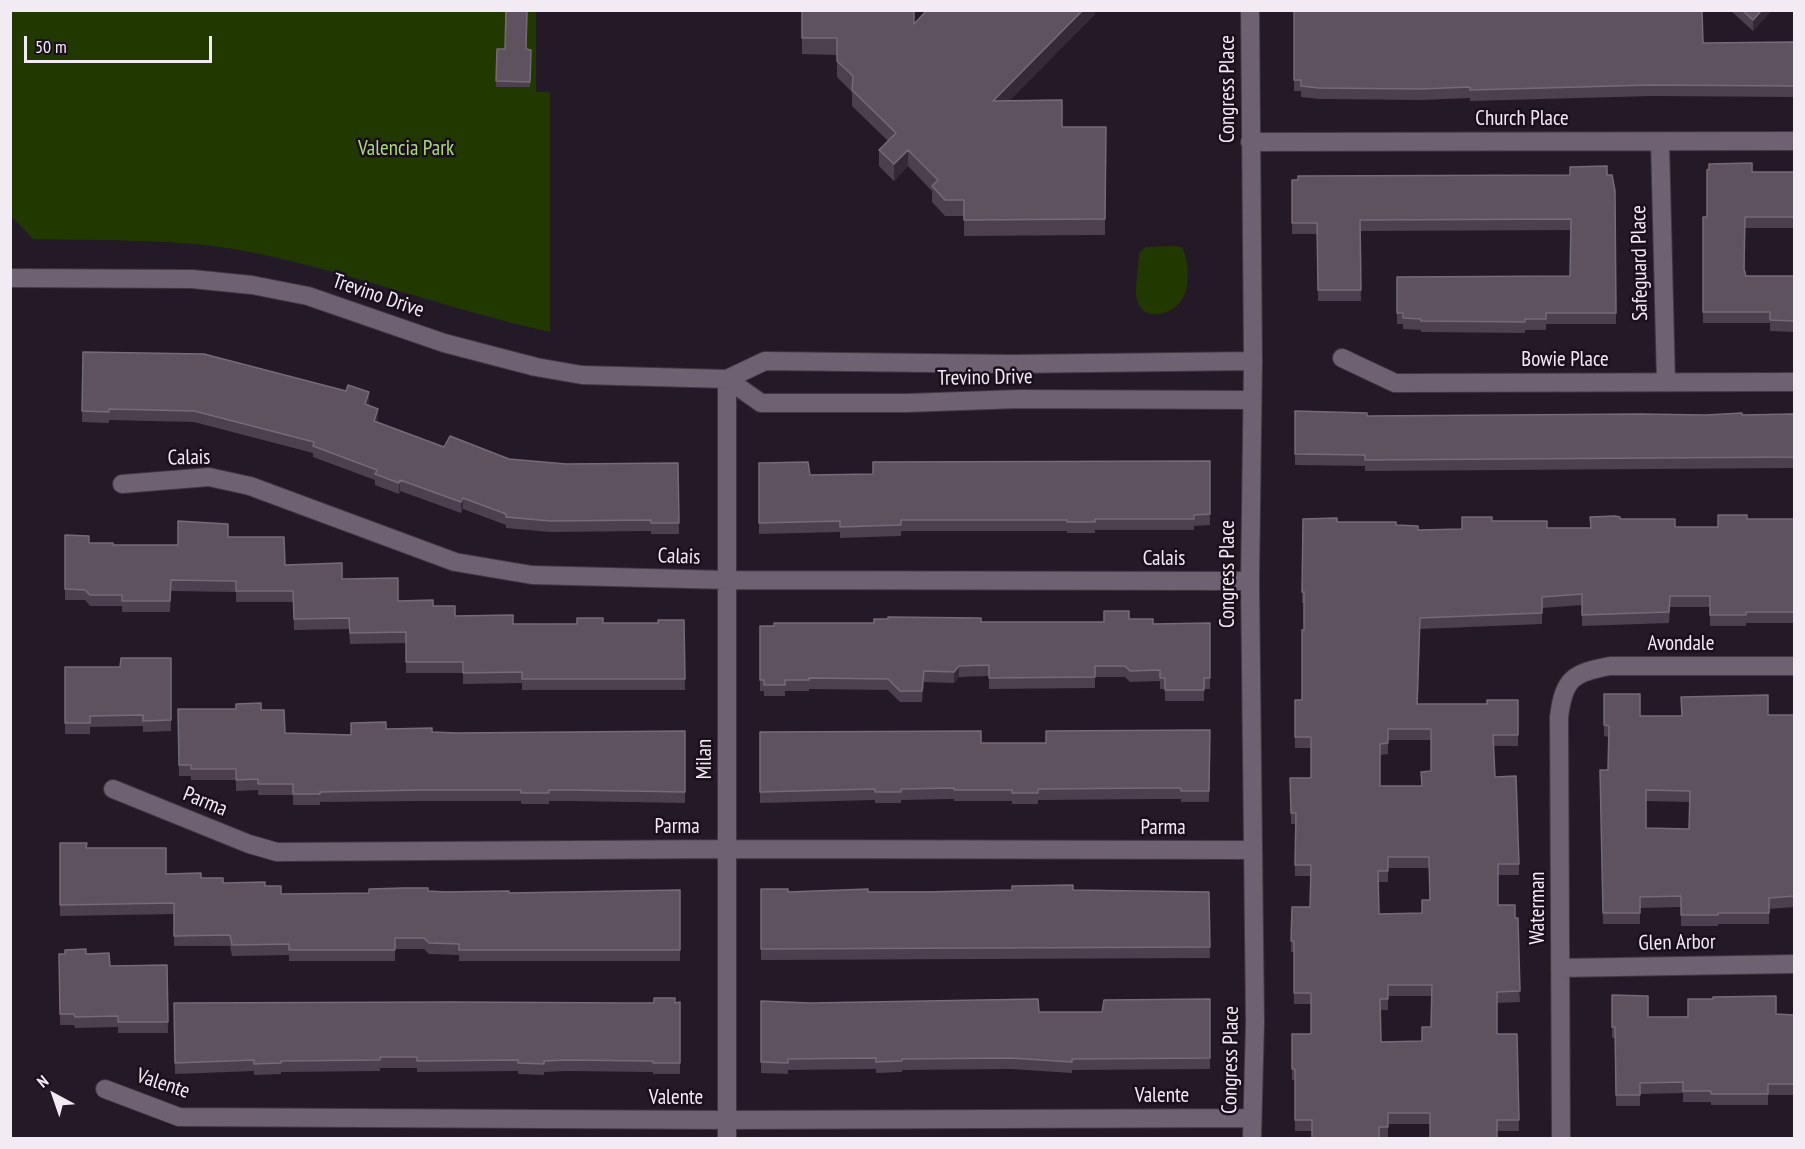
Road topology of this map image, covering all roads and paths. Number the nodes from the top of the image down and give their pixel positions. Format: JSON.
{"nodes":[{"id":1,"x":1250,"y":10,"type":"edge"},
{"id":2,"x":1794,"y":141,"type":"edge"},
{"id":3,"x":1250,"y":142,"type":"junction"},
{"id":4,"x":1660,"y":142,"type":"junction"},
{"id":5,"x":10,"y":278,"type":"edge"},
{"id":6,"x":1342,"y":358,"type":"dead end"},
{"id":7,"x":1253,"y":361,"type":"junction"},
{"id":8,"x":727,"y":379,"type":"junction"},
{"id":9,"x":1666,"y":382,"type":"junction"},
{"id":10,"x":1794,"y":382,"type":"edge"},
{"id":11,"x":1252,"y":400,"type":"junction"},
{"id":12,"x":122,"y":484,"type":"dead end"},
{"id":13,"x":727,"y":580,"type":"junction"},
{"id":14,"x":1250,"y":581,"type":"junction"},
{"id":15,"x":1794,"y":666,"type":"edge"},
{"id":16,"x":1570,"y":680,"type":"joint"},
{"id":17,"x":113,"y":789,"type":"dead end"},
{"id":18,"x":727,"y":849,"type":"junction"},
{"id":19,"x":1253,"y":850,"type":"junction"},
{"id":20,"x":1794,"y":964,"type":"edge"},
{"id":21,"x":1560,"y":968,"type":"junction"},
{"id":22,"x":105,"y":1089,"type":"dead end"},
{"id":23,"x":1252,"y":1118,"type":"junction"},
{"id":24,"x":727,"y":1130,"type":"edge"},
{"id":25,"x":1252,"y":1138,"type":"edge"},
{"id":26,"x":1561,"y":1138,"type":"edge"}],
"edges":[{"from":1,"to":3,"type":"street","name":"Congress Place"},
{"from":2,"to":4,"type":"street","name":"Church Place"},
{"from":3,"to":4,"type":"street","name":"Church Place"},
{"from":3,"to":7,"type":"street","name":"Congress Place"},
{"from":4,"to":9,"type":"street","name":"Safeguard Place"},
{"from":5,"to":8,"type":"street","name":"Trevino Drive"},
{"from":6,"to":9,"type":"street","name":"Bowie Place"},
{"from":7,"to":8,"type":"street","name":"Trevino Drive"},
{"from":7,"to":11,"type":"street","name":"Congress Place"},
{"from":8,"to":11,"type":"street","name":"Trevino Drive"},
{"from":8,"to":13,"type":"street","name":"Milan"},
{"from":9,"to":10,"type":"street","name":"Bowie Place"},
{"from":11,"to":14,"type":"street","name":"Congress Place"},
{"from":12,"to":13,"type":"street","name":"Calais"},
{"from":13,"to":14,"type":"street","name":"Calais"},
{"from":13,"to":18,"type":"street","name":"Milan"},
{"from":14,"to":19,"type":"street","name":"Congress Place"},
{"from":15,"to":16,"type":"street","name":"Avondale"},
{"from":16,"to":21,"type":"street","name":"Waterman"},
{"from":17,"to":18,"type":"street","name":"Parma"},
{"from":18,"to":19,"type":"street","name":"Parma"},
{"from":18,"to":24,"type":"street","name":"Milan"},
{"from":19,"to":23,"type":"street","name":"Congress Place"},
{"from":20,"to":21,"type":"street","name":"Glen Arbor"},
{"from":21,"to":26,"type":"street","name":"Waterman"},
{"from":22,"to":24,"type":"street","name":"Valente"},
{"from":23,"to":24,"type":"street","name":"Valente"},
{"from":23,"to":25,"type":"street","name":"Congress Place"}]}
